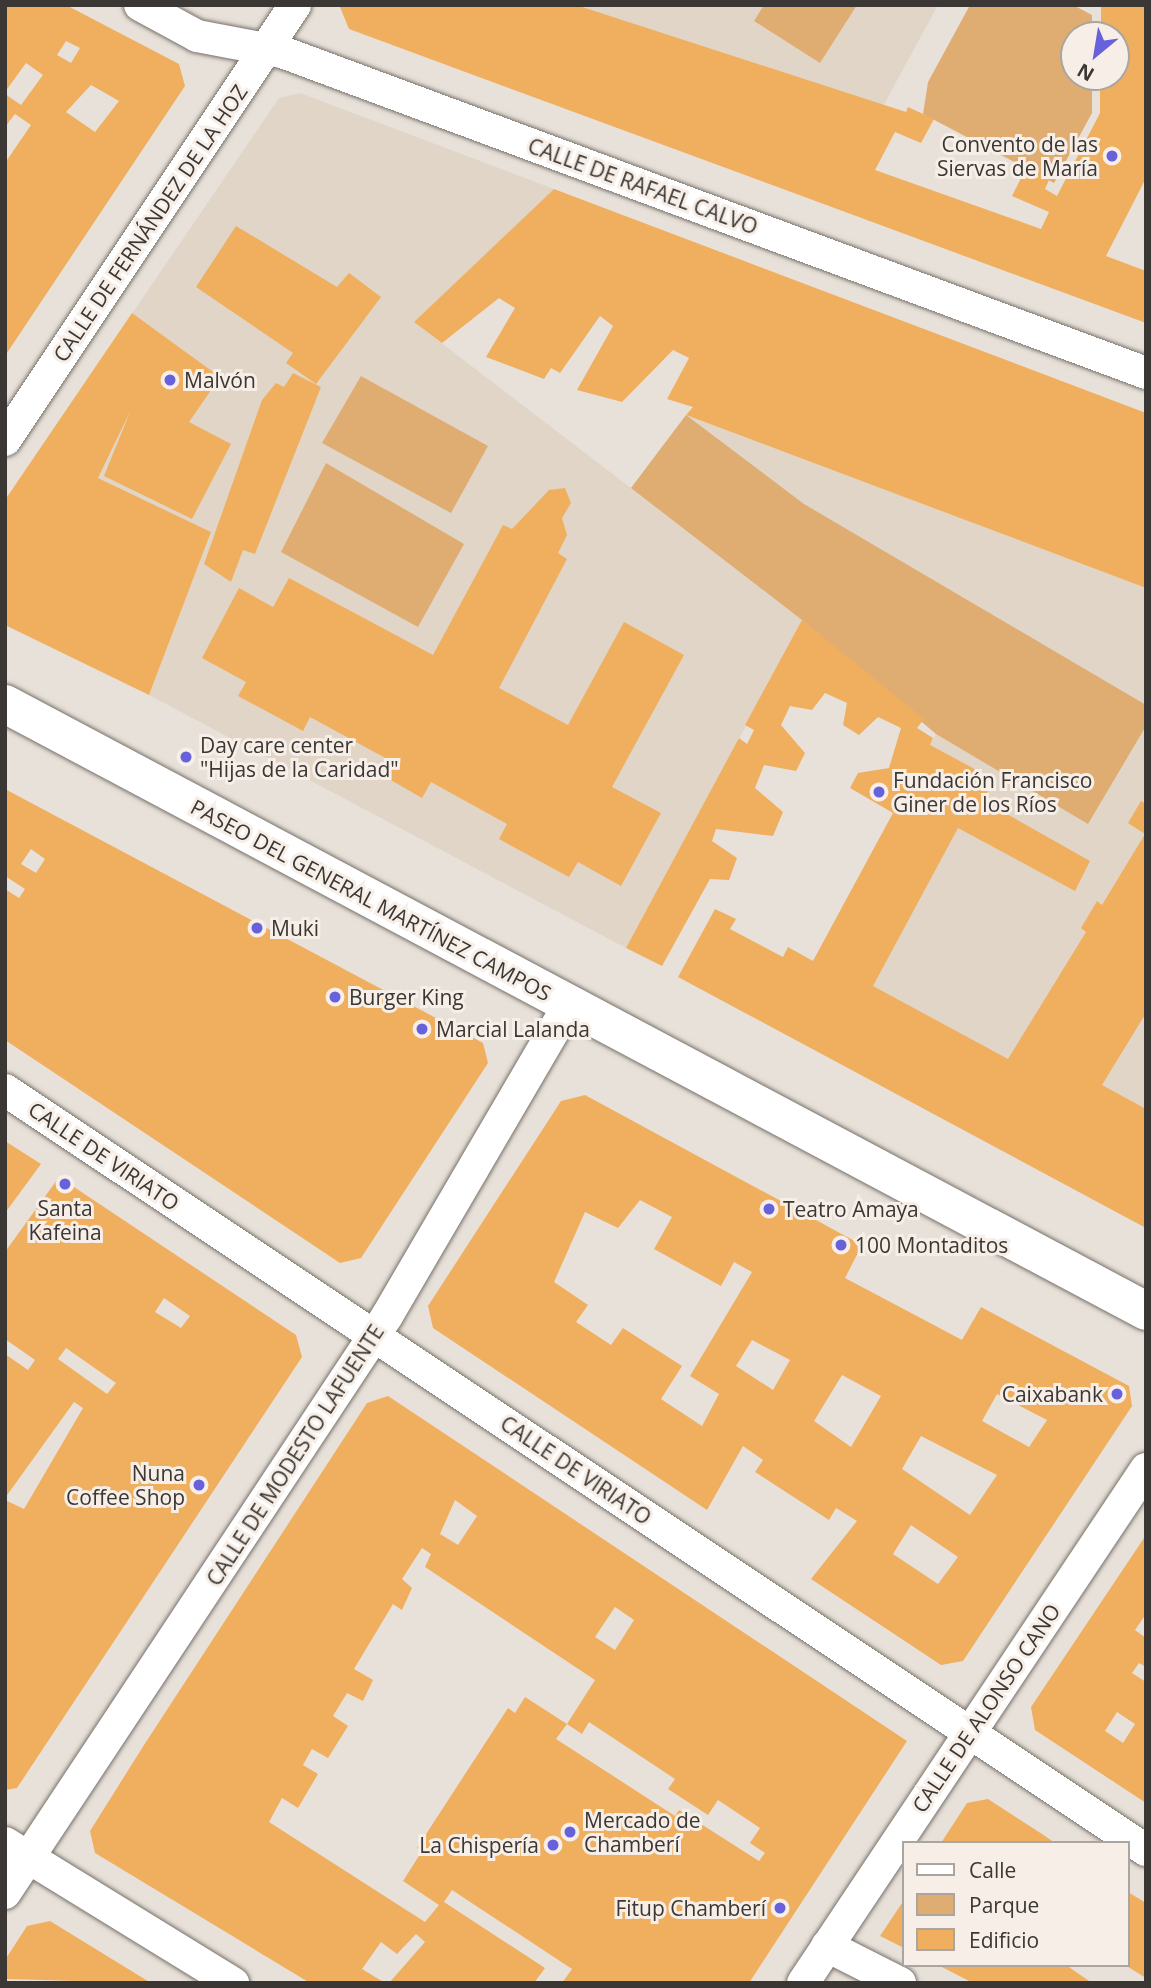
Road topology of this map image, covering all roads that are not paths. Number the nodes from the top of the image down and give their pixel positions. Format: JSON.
{"nodes":[{"id":1,"x":141,"y":5,"type":"edge"},
{"id":2,"x":295,"y":5,"type":"edge"},
{"id":3,"x":265,"y":50,"type":"junction"},
{"id":4,"x":1146,"y":373,"type":"edge"},
{"id":5,"x":5,"y":440,"type":"edge"},
{"id":6,"x":5,"y":704,"type":"edge"},
{"id":7,"x":568,"y":1006,"type":"junction"},
{"id":8,"x":5,"y":1090,"type":"edge"},
{"id":9,"x":1146,"y":1311,"type":"edge"},
{"id":10,"x":374,"y":1336,"type":"junction"},
{"id":11,"x":1146,"y":1469,"type":"edge"},
{"id":12,"x":970,"y":1732,"type":"junction"},
{"id":13,"x":1146,"y":1850,"type":"edge"},
{"id":14,"x":17,"y":1851,"type":"edge"},
{"id":15,"x":5,"y":1893,"type":"edge"},
{"id":16,"x":827,"y":1946,"type":"junction"},
{"id":17,"x":233,"y":1983,"type":"edge"},
{"id":18,"x":803,"y":1983,"type":"edge"},
{"id":19,"x":900,"y":1983,"type":"edge"}],
"edges":[{"from":1,"to":3,"type":"street","name":"CALLE DE RAFAEL CALVO"},
{"from":2,"to":3,"type":"street","name":"CALLE DE FERNÁNDEZ DE LA HOZ"},
{"from":3,"to":4,"type":"street","name":"CALLE DE RAFAEL CALVO"},
{"from":3,"to":5,"type":"street","name":"CALLE DE FERNÁNDEZ DE LA HOZ"},
{"from":6,"to":7,"type":"street","name":"PASEO DEL GENERAL MARTÍNEZ CAMPOS"},
{"from":7,"to":9,"type":"street","name":"PASEO DEL GENERAL MARTÍNEZ CAMPOS"},
{"from":7,"to":10,"type":"street","name":"CALLE DE MODESTO LAFUENTE"},
{"from":8,"to":10,"type":"street","name":"CALLE DE VIRIATO"},
{"from":10,"to":12,"type":"street","name":"CALLE DE VIRIATO"},
{"from":10,"to":14,"type":"street","name":"CALLE DE MODESTO LAFUENTE"},
{"from":11,"to":12,"type":"street","name":"CALLE DE ALONSO CANO"},
{"from":12,"to":13,"type":"street","name":"CALLE DE VIRIATO"},
{"from":12,"to":16,"type":"street","name":"CALLE DE ALONSO CANO"},
{"from":14,"to":15,"type":"street","name":"CALLE DE MODESTO LAFUENTE"},
{"from":14,"to":17,"type":"street"},
{"from":16,"to":18,"type":"street","name":"CALLE DE ALONSO CANO"},
{"from":16,"to":19,"type":"street"}]}
